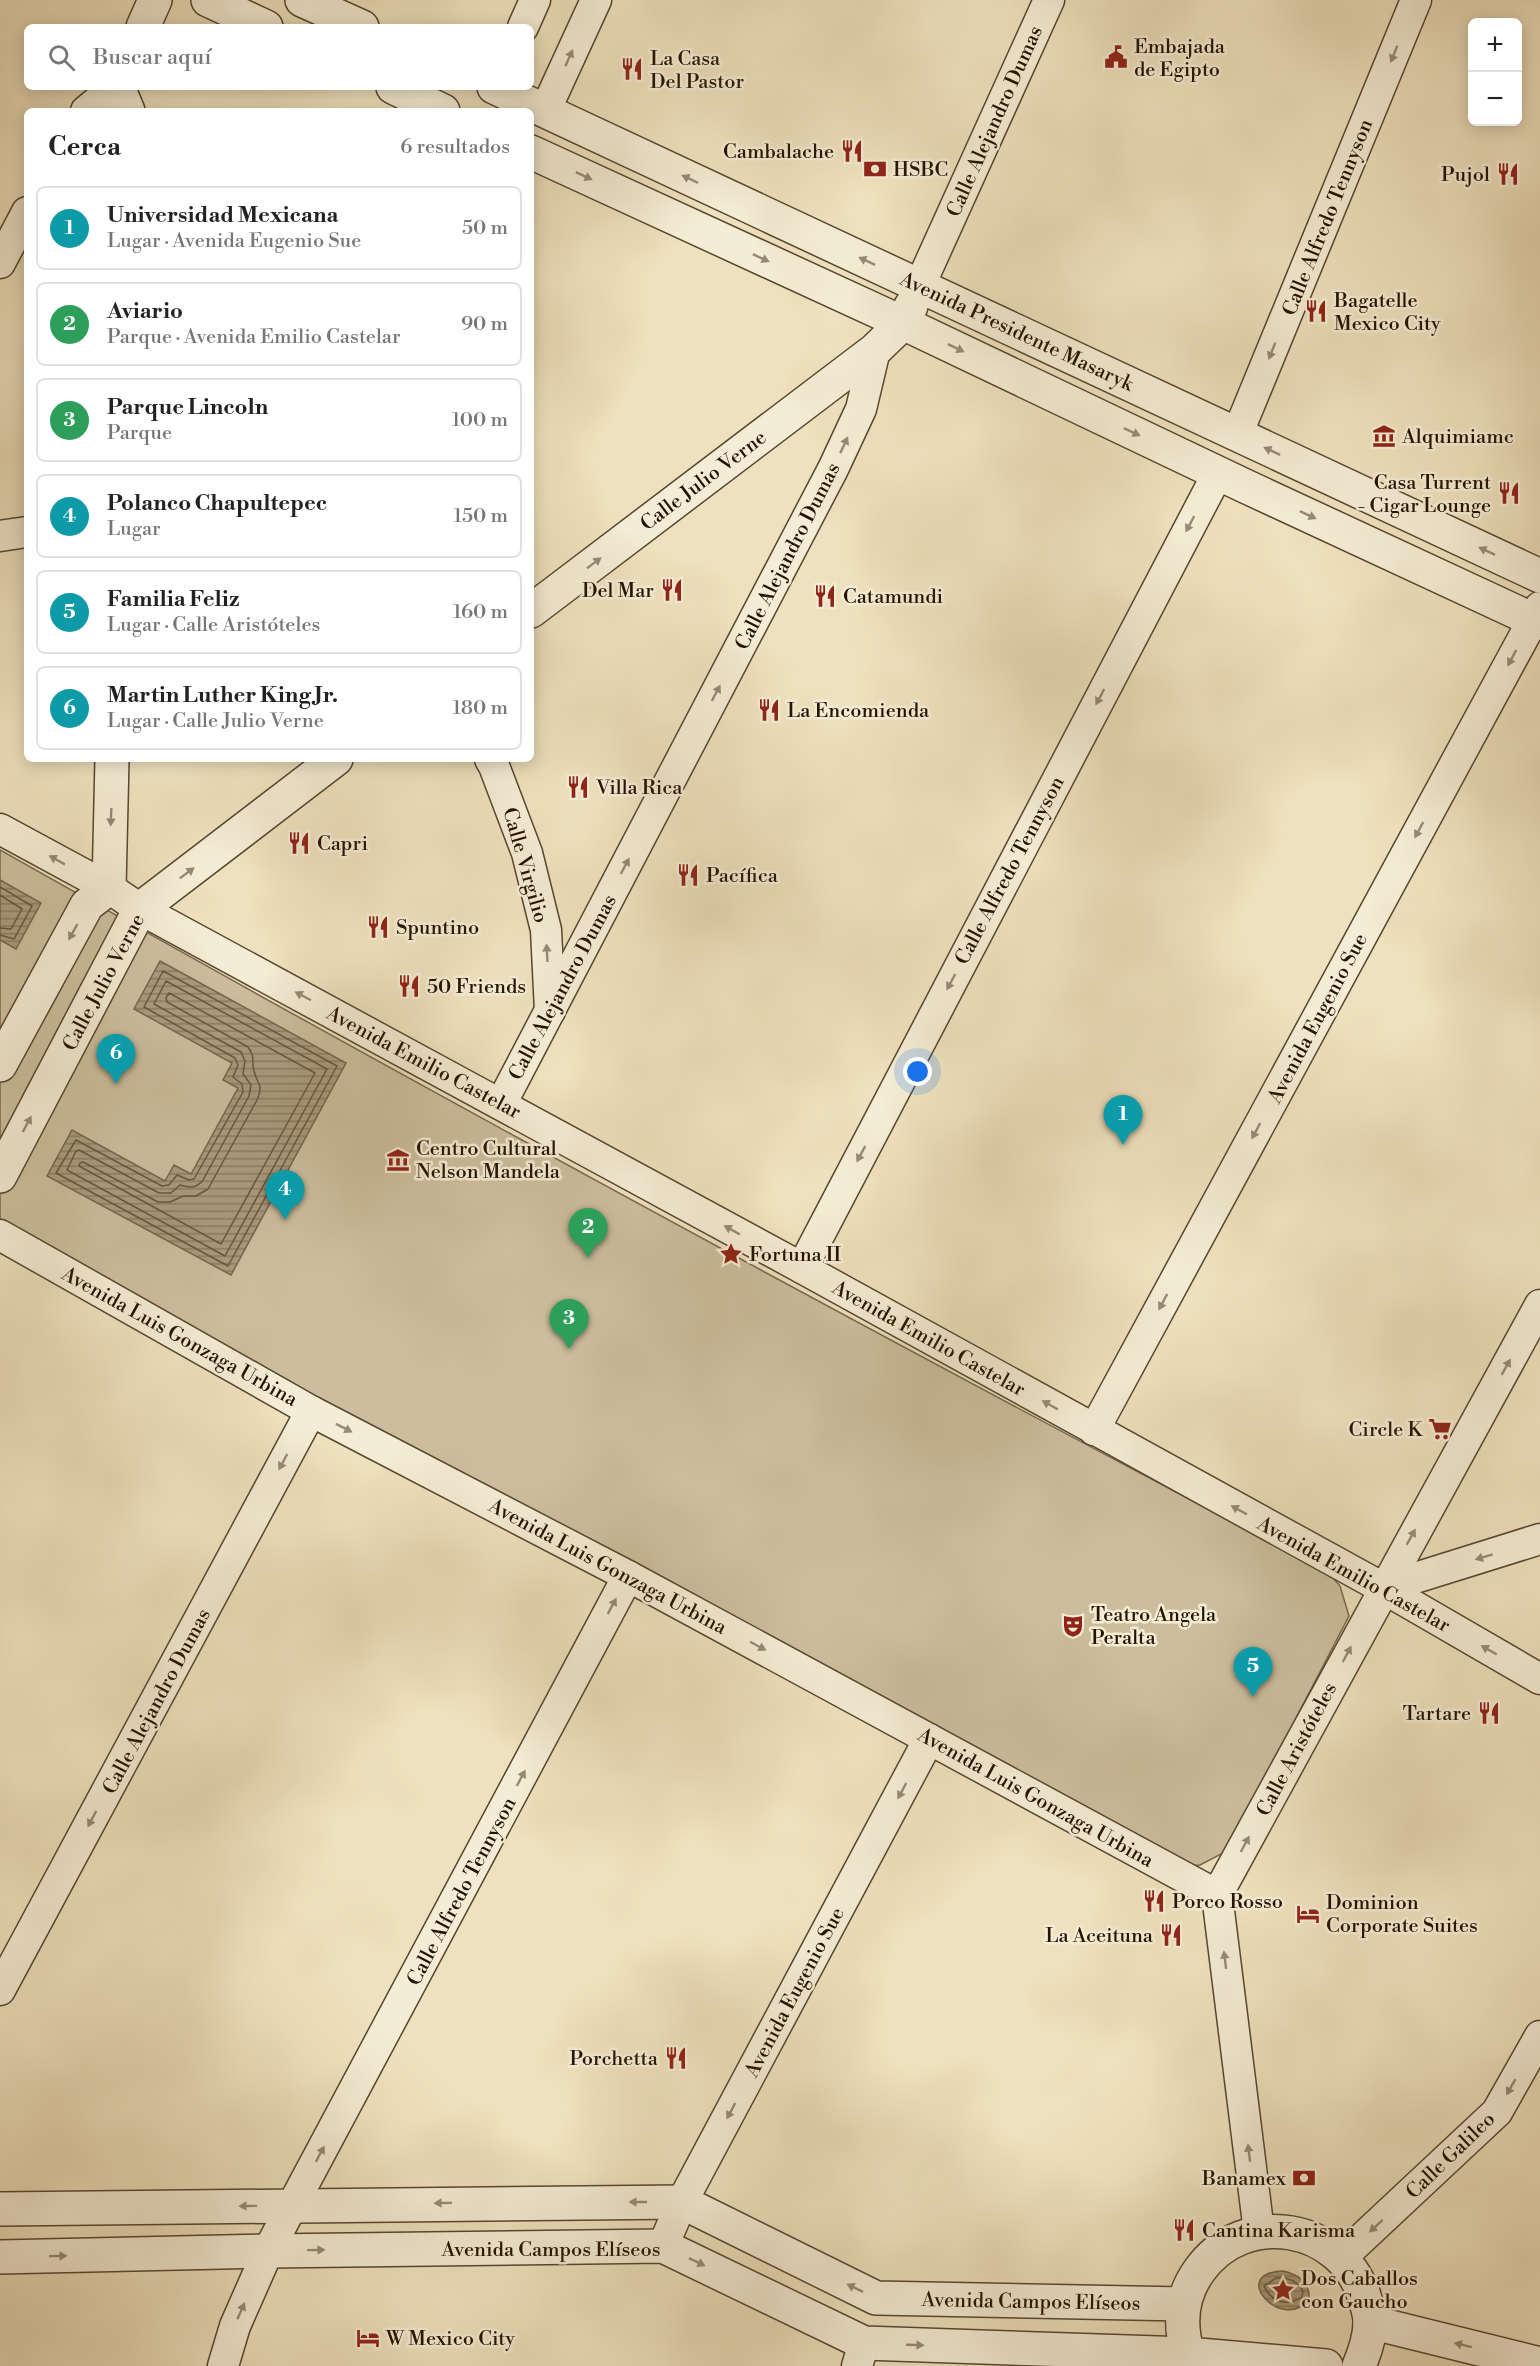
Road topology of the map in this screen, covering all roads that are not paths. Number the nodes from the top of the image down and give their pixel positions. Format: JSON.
{"nodes":[{"id":1,"x":155,"y":0,"type":"edge"},
{"id":2,"x":208,"y":0,"type":"edge"},
{"id":3,"x":302,"y":0,"type":"edge"},
{"id":4,"x":535,"y":0,"type":"edge"},
{"id":5,"x":596,"y":0,"type":"edge"},
{"id":6,"x":1049,"y":0,"type":"edge"},
{"id":7,"x":1416,"y":0,"type":"edge"},
{"id":8,"x":144,"y":24,"type":"edge"},
{"id":9,"x":260,"y":24,"type":"edge"},
{"id":10,"x":355,"y":24,"type":"edge"},
{"id":11,"x":524,"y":24,"type":"edge"},
{"id":12,"x":113,"y":90,"type":"edge"},
{"id":13,"x":118,"y":90,"type":"edge"},
{"id":14,"x":399,"y":90,"type":"edge"},
{"id":15,"x":502,"y":90,"type":"edge"},
{"id":16,"x":90,"y":108,"type":"edge"},
{"id":17,"x":127,"y":108,"type":"edge"},
{"id":18,"x":437,"y":108,"type":"edge"},
{"id":19,"x":545,"y":111,"type":"junction"},
{"id":20,"x":534,"y":153,"type":"edge"},
{"id":21,"x":24,"y":218,"type":"edge"},
{"id":22,"x":0,"y":263,"type":"edge"},
{"id":23,"x":920,"y":285,"type":"junction"},
{"id":24,"x":903,"y":323,"type":"junction"},
{"id":25,"x":875,"y":350,"type":"junction"},
{"id":26,"x":1237,"y":435,"type":"junction"},
{"id":27,"x":1218,"y":473,"type":"junction"},
{"id":28,"x":24,"y":532,"type":"edge"},
{"id":29,"x":0,"y":536,"type":"edge"},
{"id":30,"x":1540,"y":576,"type":"edge"},
{"id":31,"x":534,"y":609,"type":"edge"},
{"id":32,"x":1538,"y":617,"type":"edge"},
{"id":33,"x":112,"y":762,"type":"edge"},
{"id":34,"x":332,"y":762,"type":"edge"},
{"id":35,"x":491,"y":762,"type":"edge"},
{"id":36,"x":0,"y":829,"type":"edge"},
{"id":37,"x":109,"y":888,"type":"junction"},
{"id":38,"x":140,"y":909,"type":"junction"},
{"id":39,"x":550,"y":1011,"type":"junction"},
{"id":40,"x":0,"y":1065,"type":"edge"},
{"id":41,"x":501,"y":1104,"type":"junction"},
{"id":42,"x":0,"y":1176,"type":"edge"},
{"id":43,"x":0,"y":1235,"type":"edge"},
{"id":44,"x":802,"y":1268,"type":"junction"},
{"id":45,"x":1540,"y":1305,"type":"edge"},
{"id":46,"x":311,"y":1411,"type":"junction"},
{"id":47,"x":1094,"y":1430,"type":"junction"},
{"id":48,"x":1540,"y":1539,"type":"edge"},
{"id":49,"x":628,"y":1576,"type":"junction"},
{"id":50,"x":1383,"y":1588,"type":"junction"},
{"id":51,"x":1540,"y":1679,"type":"edge"},
{"id":52,"x":929,"y":1739,"type":"junction"},
{"id":53,"x":1217,"y":1895,"type":"junction"},
{"id":54,"x":0,"y":1990,"type":"edge"},
{"id":55,"x":1540,"y":2036,"type":"edge"},
{"id":56,"x":682,"y":2202,"type":"junction"},
{"id":57,"x":293,"y":2205,"type":"junction"},
{"id":58,"x":0,"y":2209,"type":"edge"},
{"id":59,"x":1259,"y":2232,"type":"junction"},
{"id":60,"x":663,"y":2246,"type":"junction"},
{"id":61,"x":268,"y":2251,"type":"junction"},
{"id":62,"x":0,"y":2258,"type":"edge"},
{"id":63,"x":1341,"y":2258,"type":"junction"},
{"id":64,"x":1184,"y":2304,"type":"junction"},
{"id":65,"x":1370,"y":2322,"type":"junction"},
{"id":66,"x":1188,"y":2354,"type":"junction"},
{"id":67,"x":860,"y":2355,"type":"edge"},
{"id":68,"x":1540,"y":2364,"type":"edge"},
{"id":69,"x":223,"y":2366,"type":"edge"},
{"id":70,"x":1326,"y":2366,"type":"edge"},
{"id":71,"x":1359,"y":2366,"type":"edge"}],
"edges":[{"from":1,"to":8,"type":"street"},
{"from":2,"to":9,"type":"street"},
{"from":3,"to":10,"type":"street"},
{"from":4,"to":11,"type":"street"},
{"from":19,"to":5,"type":"street","one_way":true},
{"from":6,"to":23,"type":"street","name":"Calle Alejandro Dumas"},
{"from":7,"to":26,"type":"street","name":"Calle Alfredo Tennyson","one_way":true},
{"from":12,"to":16,"type":"street"},
{"from":13,"to":17,"type":"street"},
{"from":14,"to":18,"type":"street"},
{"from":15,"to":19,"type":"street","name":"Avenida Presidente Masaryk"},
{"from":23,"to":19,"type":"street","name":"Avenida Presidente Masaryk","one_way":true},
{"from":20,"to":24,"type":"street","name":"Avenida Presidente Masaryk","one_way":true},
{"from":21,"to":22,"type":"street"},
{"from":23,"to":24,"type":"street","name":"Calle Alejandro Dumas"},
{"from":23,"to":26,"type":"street","name":"Avenida Presidente Masaryk"},
{"from":24,"to":25,"type":"street","name":"Calle Alejandro Dumas"},
{"from":24,"to":27,"type":"street","name":"Avenida Presidente Masaryk","one_way":true},
{"from":31,"to":25,"type":"street","name":"Calle Julio Verne","one_way":true},
{"from":39,"to":25,"type":"street","name":"Calle Alejandro Dumas","one_way":true},
{"from":30,"to":26,"type":"street","name":"Avenida Presidente Masaryk","one_way":true},
{"from":27,"to":32,"type":"street","name":"Avenida Presidente Masaryk","one_way":true},
{"from":27,"to":44,"type":"street","name":"Calle Alfredo Tennyson","one_way":true},
{"from":28,"to":29,"type":"street"},
{"from":32,"to":47,"type":"street","name":"Avenida Eugenio Sue","one_way":true},
{"from":33,"to":37,"type":"street","one_way":true},
{"from":38,"to":34,"type":"street","name":"Calle Julio Verne","one_way":true},
{"from":39,"to":35,"type":"street","name":"Calle Virgilio","one_way":true},
{"from":37,"to":36,"type":"street","name":"Avenida Emilio Castelar","one_way":true},
{"from":37,"to":38,"type":"street","name":"Avenida Emilio Castelar"},
{"from":37,"to":40,"type":"street","name":"Calle Julio Verne","one_way":true},
{"from":41,"to":38,"type":"street","name":"Avenida Emilio Castelar","one_way":true},
{"from":42,"to":38,"type":"street","name":"Calle Julio Verne","one_way":true},
{"from":39,"to":41,"type":"street","name":"Calle Alejandro Dumas"},
{"from":44,"to":41,"type":"street","name":"Avenida Emilio Castelar","one_way":true},
{"from":43,"to":46,"type":"street","name":"Avenida Luis Gonzaga Urbina"},
{"from":47,"to":44,"type":"street","name":"Avenida Emilio Castelar","one_way":true},
{"from":50,"to":45,"type":"street","name":"Calle Aristóteles","one_way":true},
{"from":46,"to":49,"type":"street","name":"Avenida Luis Gonzaga Urbina","one_way":true},
{"from":46,"to":54,"type":"street","name":"Calle Alejandro Dumas","one_way":true},
{"from":50,"to":47,"type":"street","name":"Avenida Emilio Castelar","one_way":true},
{"from":48,"to":50,"type":"street","one_way":true},
{"from":49,"to":52,"type":"street","name":"Avenida Luis Gonzaga Urbina","one_way":true},
{"from":57,"to":49,"type":"street","name":"Calle Alfredo Tennyson","one_way":true},
{"from":51,"to":50,"type":"street","name":"Avenida Emilio Castelar","one_way":true},
{"from":53,"to":50,"type":"street","name":"Calle Aristóteles","one_way":true},
{"from":52,"to":53,"type":"street","name":"Avenida Luis Gonzaga Urbina"},
{"from":52,"to":56,"type":"street","name":"Avenida Eugenio Sue","one_way":true},
{"from":59,"to":53,"type":"street","one_way":true},
{"from":55,"to":63,"type":"street","name":"Calle Galileo","one_way":true},
{"from":56,"to":57,"type":"street","name":"Avenida Campos Elíseos","one_way":true},
{"from":56,"to":60,"type":"street","name":"Avenida Eugenio Sue"},
{"from":64,"to":56,"type":"street","name":"Avenida Campos Elíseos","one_way":true},
{"from":57,"to":58,"type":"street","name":"Avenida Campos Elíseos","one_way":true},
{"from":57,"to":61,"type":"street","name":"Calle Alfredo Tennyson"},
{"from":59,"to":63,"type":"street"},
{"from":59,"to":64,"type":"street"},
{"from":61,"to":60,"type":"street","name":"Avenida Campos Elíseos","one_way":true},
{"from":60,"to":67,"type":"street","name":"Avenida Campos Elíseos","one_way":true},
{"from":62,"to":61,"type":"street","name":"Avenida Campos Elíseos","one_way":true},
{"from":69,"to":61,"type":"street","name":"Calle Alfredo Tennyson","one_way":true},
{"from":63,"to":65,"type":"street"},
{"from":64,"to":66,"type":"street"},
{"from":68,"to":65,"type":"street","one_way":true},
{"from":65,"to":71,"type":"street"},
{"from":67,"to":66,"type":"street","name":"Avenida Campos Elíseos","one_way":true},
{"from":66,"to":70,"type":"street","name":"Avenida Campos Elíseos"}]}
